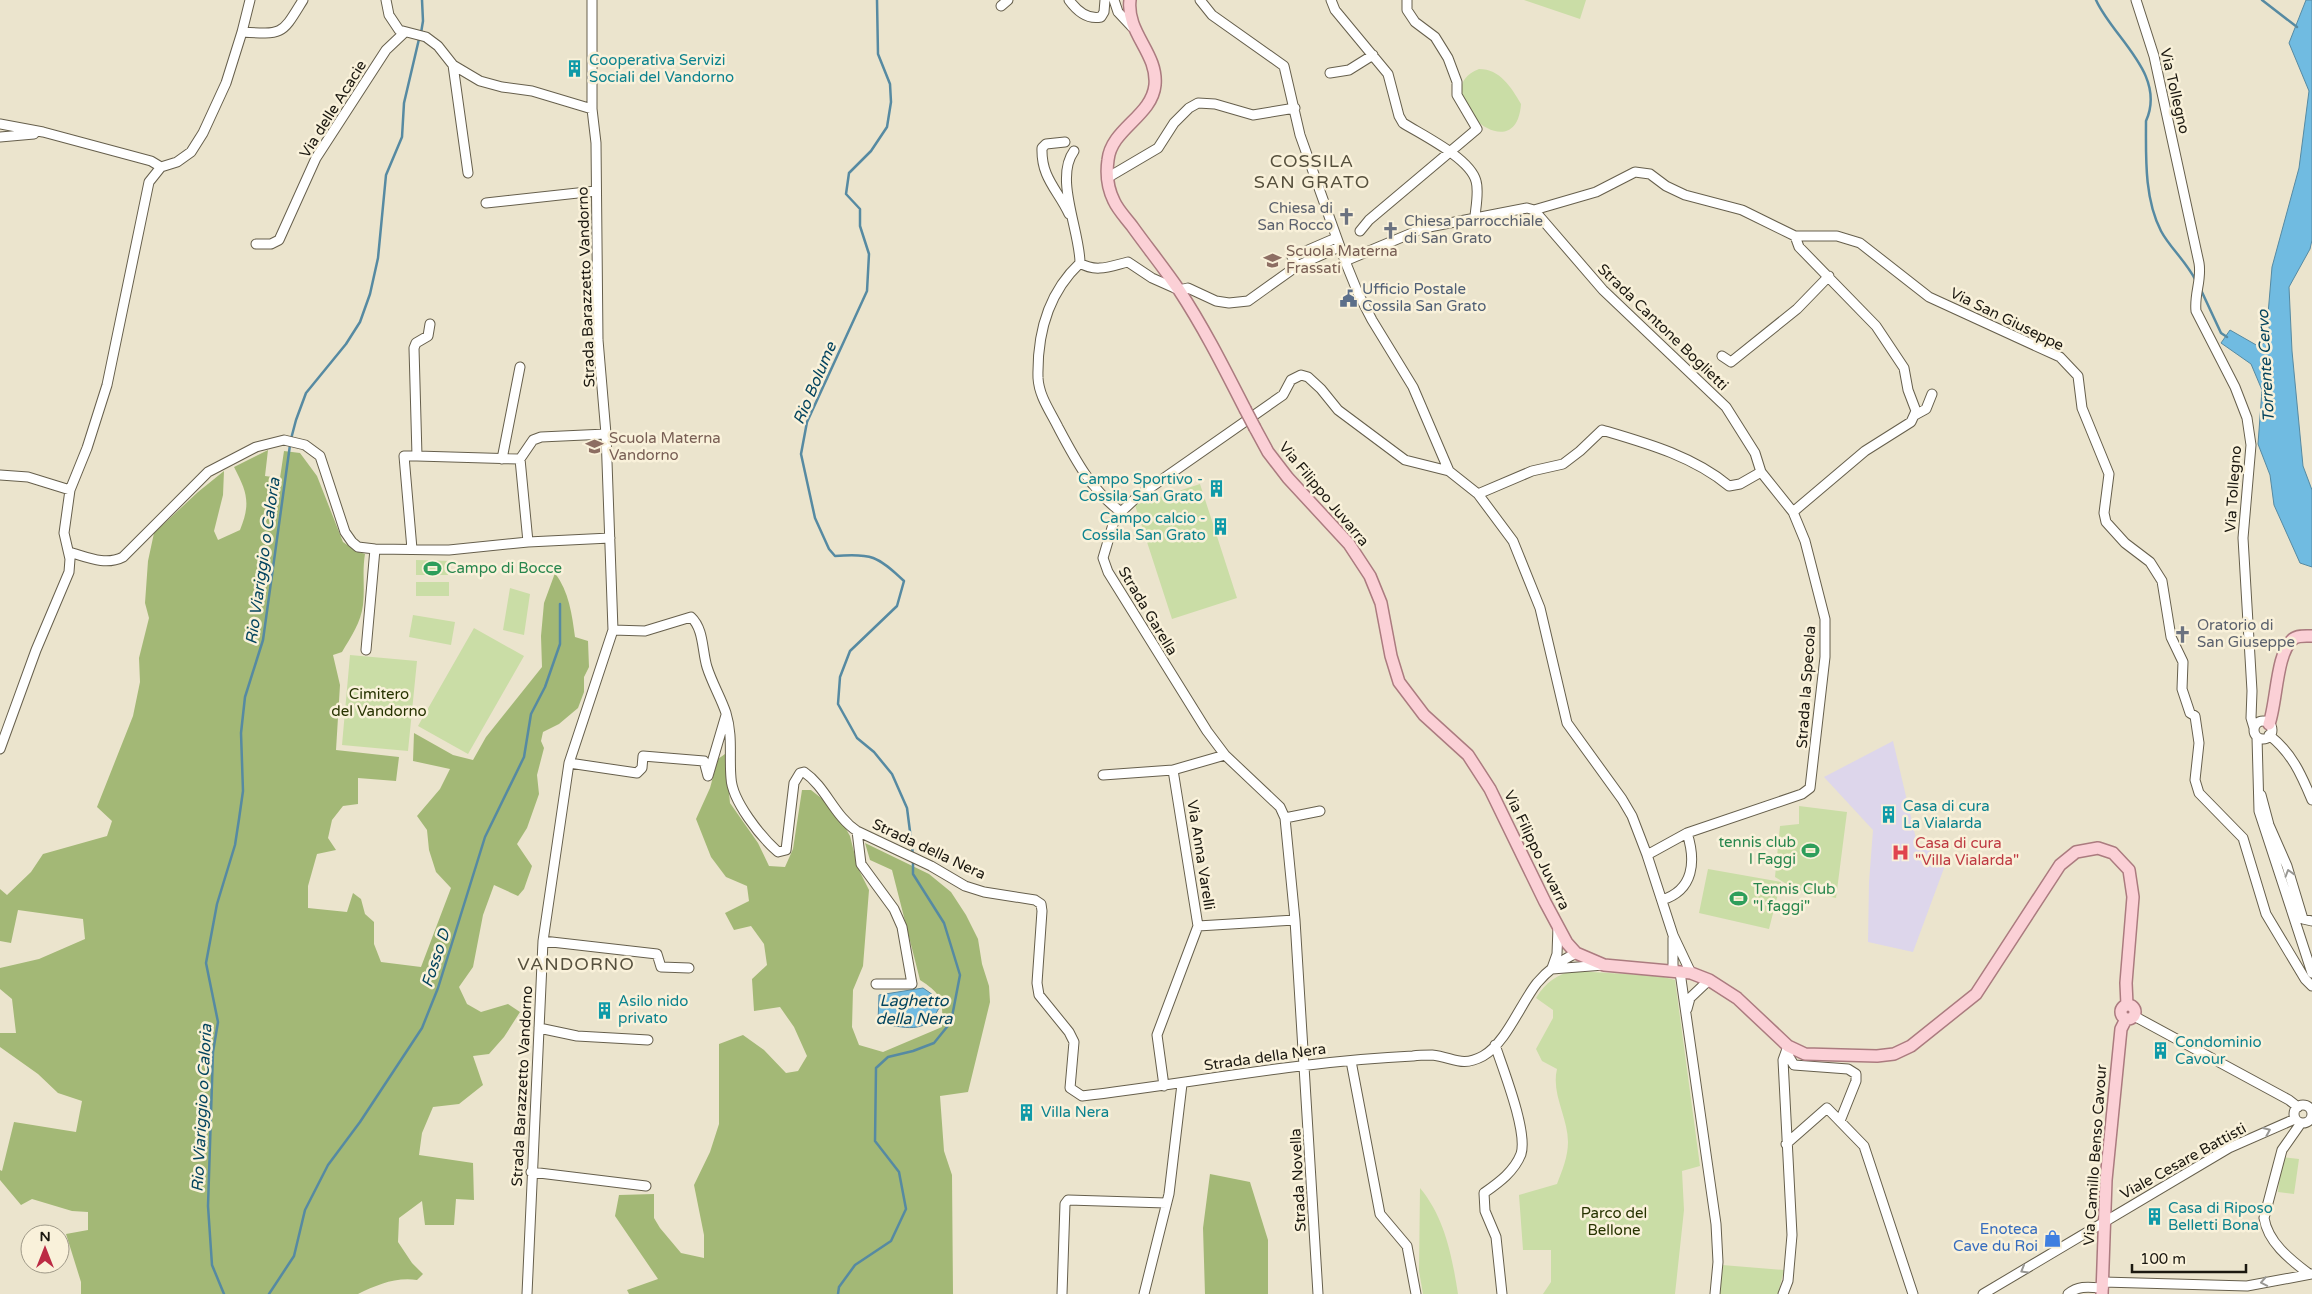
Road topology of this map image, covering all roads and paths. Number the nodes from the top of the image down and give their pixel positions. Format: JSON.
{"nodes":[{"id":1,"x":250,"y":0,"type":"edge"},
{"id":2,"x":303,"y":0,"type":"edge"},
{"id":3,"x":386,"y":0,"type":"edge"},
{"id":4,"x":592,"y":0,"type":"edge"},
{"id":5,"x":1069,"y":0,"type":"edge"},
{"id":6,"x":1105,"y":0,"type":"edge"},
{"id":7,"x":1114,"y":0,"type":"edge"},
{"id":8,"x":1130,"y":0,"type":"edge"},
{"id":9,"x":1200,"y":0,"type":"edge"},
{"id":10,"x":1331,"y":0,"type":"edge"},
{"id":11,"x":1407,"y":0,"type":"edge"},
{"id":12,"x":2136,"y":0,"type":"edge"},
{"id":13,"x":1132,"y":27,"type":"junction"},
{"id":14,"x":242,"y":32,"type":"junction"},
{"id":15,"x":409,"y":33,"type":"junction"},
{"id":16,"x":1373,"y":55,"type":"junction"},
{"id":17,"x":453,"y":65,"type":"junction"},
{"id":18,"x":1330,"y":73,"type":"dead end"},
{"id":19,"x":1295,"y":108,"type":"junction"},
{"id":20,"x":592,"y":109,"type":"junction"},
{"id":21,"x":0,"y":124,"type":"edge"},
{"id":22,"x":43,"y":132,"type":"junction"},
{"id":23,"x":0,"y":136,"type":"edge"},
{"id":24,"x":1065,"y":142,"type":"dead end"},
{"id":25,"x":1074,"y":151,"type":"dead end"},
{"id":26,"x":1450,"y":152,"type":"junction"},
{"id":27,"x":161,"y":167,"type":"junction"},
{"id":28,"x":468,"y":173,"type":"dead end"},
{"id":29,"x":1107,"y":178,"type":"junction"},
{"id":30,"x":596,"y":191,"type":"junction"},
{"id":31,"x":486,"y":203,"type":"dead end"},
{"id":32,"x":1534,"y":210,"type":"junction"},
{"id":33,"x":1475,"y":216,"type":"junction"},
{"id":34,"x":1074,"y":226,"type":"junction"},
{"id":35,"x":1360,"y":230,"type":"dead end"},
{"id":36,"x":1795,"y":236,"type":"junction"},
{"id":37,"x":1336,"y":238,"type":"junction"},
{"id":38,"x":256,"y":244,"type":"dead end"},
{"id":39,"x":1340,"y":247,"type":"junction"},
{"id":40,"x":1345,"y":261,"type":"junction"},
{"id":41,"x":1080,"y":263,"type":"junction"},
{"id":42,"x":1297,"y":266,"type":"junction"},
{"id":43,"x":1829,"y":276,"type":"junction"},
{"id":44,"x":1178,"y":290,"type":"junction"},
{"id":45,"x":430,"y":324,"type":"dead end"},
{"id":46,"x":1722,"y":356,"type":"dead end"},
{"id":47,"x":520,"y":367,"type":"dead end"},
{"id":48,"x":1932,"y":394,"type":"dead end"},
{"id":49,"x":1915,"y":415,"type":"junction"},
{"id":50,"x":606,"y":434,"type":"junction"},
{"id":51,"x":418,"y":456,"type":"junction"},
{"id":52,"x":502,"y":459,"type":"junction"},
{"id":53,"x":520,"y":459,"type":"junction"},
{"id":54,"x":1449,"y":472,"type":"junction"},
{"id":55,"x":1761,"y":472,"type":"junction"},
{"id":56,"x":0,"y":475,"type":"edge"},
{"id":57,"x":70,"y":490,"type":"junction"},
{"id":58,"x":1478,"y":494,"type":"junction"},
{"id":59,"x":1121,"y":512,"type":"junction"},
{"id":60,"x":1793,"y":512,"type":"junction"},
{"id":61,"x":610,"y":538,"type":"junction"},
{"id":62,"x":528,"y":542,"type":"junction"},
{"id":63,"x":375,"y":549,"type":"junction"},
{"id":64,"x":412,"y":549,"type":"junction"},
{"id":65,"x":69,"y":552,"type":"junction"},
{"id":66,"x":612,"y":630,"type":"junction"},
{"id":67,"x":2309,"y":636,"type":"edge"},
{"id":68,"x":366,"y":650,"type":"dead end"},
{"id":69,"x":2252,"y":692,"type":"junction"},
{"id":70,"x":726,"y":713,"type":"junction"},
{"id":71,"x":2268,"y":727,"type":"junction"},
{"id":72,"x":2256,"y":732,"type":"junction"},
{"id":73,"x":0,"y":749,"type":"edge"},
{"id":74,"x":1225,"y":755,"type":"junction"},
{"id":75,"x":569,"y":763,"type":"junction"},
{"id":76,"x":1173,"y":770,"type":"junction"},
{"id":77,"x":1103,"y":775,"type":"dead end"},
{"id":78,"x":2258,"y":790,"type":"junction"},
{"id":79,"x":2312,"y":800,"type":"edge"},
{"id":80,"x":1320,"y":811,"type":"dead end"},
{"id":81,"x":1286,"y":818,"type":"junction"},
{"id":82,"x":857,"y":831,"type":"junction"},
{"id":83,"x":1687,"y":833,"type":"junction"},
{"id":84,"x":1647,"y":855,"type":"junction"},
{"id":85,"x":1662,"y":900,"type":"junction"},
{"id":86,"x":1295,"y":920,"type":"junction"},
{"id":87,"x":2307,"y":920,"type":"edge"},
{"id":88,"x":1198,"y":926,"type":"junction"},
{"id":89,"x":1558,"y":927,"type":"junction"},
{"id":90,"x":1673,"y":936,"type":"junction"},
{"id":91,"x":543,"y":941,"type":"junction"},
{"id":92,"x":1576,"y":953,"type":"junction"},
{"id":93,"x":1604,"y":965,"type":"junction"},
{"id":94,"x":689,"y":968,"type":"dead end"},
{"id":95,"x":1552,"y":969,"type":"junction"},
{"id":96,"x":1681,"y":972,"type":"junction"},
{"id":97,"x":2312,"y":973,"type":"edge"},
{"id":98,"x":1709,"y":980,"type":"junction"},
{"id":99,"x":876,"y":984,"type":"dead end"},
{"id":100,"x":2312,"y":986,"type":"edge"},
{"id":101,"x":1686,"y":1016,"type":"junction"},
{"id":102,"x":2130,"y":1018,"type":"junction"},
{"id":103,"x":538,"y":1028,"type":"junction"},
{"id":104,"x":648,"y":1040,"type":"dead end"},
{"id":105,"x":1495,"y":1045,"type":"junction"},
{"id":106,"x":1788,"y":1046,"type":"junction"},
{"id":107,"x":1351,"y":1061,"type":"junction"},
{"id":108,"x":1305,"y":1065,"type":"junction"},
{"id":109,"x":1182,"y":1084,"type":"junction"},
{"id":110,"x":1164,"y":1086,"type":"junction"},
{"id":111,"x":2298,"y":1107,"type":"junction"},
{"id":112,"x":2311,"y":1108,"type":"edge"},
{"id":113,"x":2311,"y":1120,"type":"edge"},
{"id":114,"x":2298,"y":1121,"type":"junction"},
{"id":115,"x":1840,"y":1122,"type":"junction"},
{"id":116,"x":1786,"y":1144,"type":"junction"},
{"id":117,"x":531,"y":1172,"type":"junction"},
{"id":118,"x":646,"y":1186,"type":"dead end"},
{"id":119,"x":1166,"y":1203,"type":"junction"},
{"id":120,"x":2103,"y":1224,"type":"junction"},
{"id":121,"x":2311,"y":1274,"type":"edge"},
{"id":122,"x":2103,"y":1288,"type":"edge"},
{"id":123,"x":2238,"y":1289,"type":"edge"},
{"id":124,"x":527,"y":1294,"type":"edge"},
{"id":125,"x":1062,"y":1294,"type":"edge"},
{"id":126,"x":1144,"y":1294,"type":"edge"},
{"id":127,"x":1318,"y":1294,"type":"edge"},
{"id":128,"x":1416,"y":1294,"type":"edge"},
{"id":129,"x":1502,"y":1294,"type":"edge"},
{"id":130,"x":1715,"y":1294,"type":"edge"},
{"id":131,"x":1783,"y":1294,"type":"edge"},
{"id":132,"x":1913,"y":1294,"type":"edge"},
{"id":133,"x":1983,"y":1294,"type":"edge"},
{"id":134,"x":2068,"y":1294,"type":"edge"}],
"edges":[{"from":1,"to":14,"type":"street"},
{"from":2,"to":14,"type":"street"},
{"from":3,"to":15,"type":"street"},
{"from":4,"to":20,"type":"street","name":"Strada Barazzetto Vandorno"},
{"from":5,"to":6,"type":"street"},
{"from":7,"to":13,"type":"street","name":"Via Filippo Juvarra"},
{"from":8,"to":13,"type":"main road","name":"Via Filippo Juvarra"},
{"from":9,"to":19,"type":"street"},
{"from":10,"to":16,"type":"street"},
{"from":11,"to":26,"type":"street"},
{"from":12,"to":69,"type":"street","name":"Via Tollegno"},
{"from":13,"to":29,"type":"main road","name":"Via Filippo Juvarra"},
{"from":14,"to":27,"type":"street"},
{"from":15,"to":17,"type":"street"},
{"from":15,"to":38,"type":"street","name":"Via delle Acacie"},
{"from":16,"to":18,"type":"street"},
{"from":16,"to":26,"type":"street"},
{"from":17,"to":20,"type":"street"},
{"from":17,"to":28,"type":"street"},
{"from":19,"to":29,"type":"street"},
{"from":19,"to":37,"type":"street"},
{"from":20,"to":30,"type":"street","name":"Strada Barazzetto Vandorno"},
{"from":21,"to":22,"type":"street"},
{"from":22,"to":23,"type":"street"},
{"from":22,"to":27,"type":"street"},
{"from":24,"to":34,"type":"street"},
{"from":25,"to":34,"type":"street"},
{"from":26,"to":33,"type":"street"},
{"from":26,"to":35,"type":"street"},
{"from":27,"to":57,"type":"street"},
{"from":29,"to":44,"type":"main road","name":"Via Filippo Juvarra"},
{"from":30,"to":31,"type":"street"},
{"from":30,"to":50,"type":"street","name":"Strada Barazzetto Vandorno"},
{"from":32,"to":33,"type":"street","name":"Via San Giuseppe"},
{"from":32,"to":36,"type":"street","name":"Via San Giuseppe"},
{"from":32,"to":55,"type":"street","name":"Strada Cantone Boglietti"},
{"from":33,"to":40,"type":"street","name":"Via San Giuseppe"},
{"from":34,"to":41,"type":"street"},
{"from":36,"to":43,"type":"street"},
{"from":36,"to":100,"type":"street","name":"Via San Giuseppe"},
{"from":37,"to":39,"type":"street"},
{"from":37,"to":42,"type":"street"},
{"from":39,"to":40,"type":"street"},
{"from":39,"to":42,"type":"street"},
{"from":40,"to":54,"type":"street"},
{"from":41,"to":44,"type":"street"},
{"from":41,"to":59,"type":"street"},
{"from":42,"to":44,"type":"street"},
{"from":43,"to":46,"type":"street"},
{"from":43,"to":49,"type":"street"},
{"from":44,"to":89,"type":"main road","name":"Via Filippo Juvarra","bridge":true},
{"from":45,"to":51,"type":"street"},
{"from":47,"to":52,"type":"street"},
{"from":48,"to":49,"type":"street"},
{"from":49,"to":60,"type":"street"},
{"from":50,"to":53,"type":"street"},
{"from":50,"to":61,"type":"street","name":"Strada Barazzetto Vandorno"},
{"from":51,"to":52,"type":"street"},
{"from":51,"to":64,"type":"street"},
{"from":52,"to":53,"type":"street"},
{"from":53,"to":62,"type":"street"},
{"from":54,"to":58,"type":"street"},
{"from":54,"to":59,"type":"street","name":"Strada Garella"},
{"from":55,"to":58,"type":"street"},
{"from":55,"to":60,"type":"street","name":"Strada la Specola"},
{"from":56,"to":57,"type":"street"},
{"from":57,"to":65,"type":"street"},
{"from":58,"to":84,"type":"street"},
{"from":59,"to":74,"type":"street","name":"Strada Garella"},
{"from":60,"to":83,"type":"street","name":"Strada la Specola"},
{"from":61,"to":62,"type":"street"},
{"from":61,"to":66,"type":"street","name":"Strada Barazzetto Vandorno"},
{"from":62,"to":64,"type":"street"},
{"from":63,"to":64,"type":"street"},
{"from":63,"to":65,"type":"street"},
{"from":63,"to":68,"type":"street"},
{"from":65,"to":73,"type":"street"},
{"from":66,"to":70,"type":"street","name":"Strada della Nera"},
{"from":66,"to":75,"type":"street","name":"Strada Barazzetto Vandorno"},
{"from":67,"to":71,"type":"main road"},
{"from":69,"to":71,"type":"street","name":"Via Tollegno"},
{"from":69,"to":72,"type":"street","name":"Via Tollegno"},
{"from":70,"to":75,"type":"street"},
{"from":70,"to":82,"type":"street","name":"Strada della Nera"},
{"from":71,"to":72,"type":"street"},
{"from":71,"to":72,"type":"street"},
{"from":71,"to":79,"type":"street","name":"Via Tollegno"},
{"from":72,"to":78,"type":"street","name":"Via Tollegno"},
{"from":74,"to":76,"type":"street"},
{"from":74,"to":81,"type":"street","name":"Strada Garella"},
{"from":75,"to":91,"type":"street","name":"Strada Barazzetto Vandorno"},
{"from":76,"to":77,"type":"street"},
{"from":76,"to":88,"type":"street","name":"Via Anna Varelli"},
{"from":87,"to":78,"type":"street","one_way":true},
{"from":78,"to":97,"type":"street","name":"Via Tollegno"},
{"from":80,"to":81,"type":"street"},
{"from":81,"to":86,"type":"street"},
{"from":82,"to":99,"type":"street"},
{"from":82,"to":110,"type":"street","name":"Strada della Nera"},
{"from":83,"to":84,"type":"street","name":"Strada la Specola"},
{"from":83,"to":85,"type":"street"},
{"from":84,"to":85,"type":"street"},
{"from":85,"to":90,"type":"street"},
{"from":86,"to":88,"type":"street"},
{"from":86,"to":108,"type":"street"},
{"from":88,"to":110,"type":"street","name":"Via Anna Varelli"},
{"from":89,"to":92,"type":"main road","name":"Via Filippo Juvarra"},
{"from":89,"to":95,"type":"street","name":"Via Filippo Juvarra"},
{"from":90,"to":96,"type":"street"},
{"from":90,"to":96,"type":"street"},
{"from":91,"to":94,"type":"street"},
{"from":91,"to":103,"type":"street","name":"Strada Barazzetto Vandorno"},
{"from":92,"to":93,"type":"main road"},
{"from":92,"to":95,"type":"street","name":"Strada della Nera"},
{"from":93,"to":95,"type":"street"},
{"from":93,"to":96,"type":"main road"},
{"from":95,"to":105,"type":"street","name":"Strada della Nera"},
{"from":96,"to":98,"type":"main road"},
{"from":96,"to":101,"type":"street"},
{"from":98,"to":101,"type":"street"},
{"from":98,"to":106,"type":"main road"},
{"from":101,"to":130,"type":"street"},
{"from":102,"to":106,"type":"main road"},
{"from":102,"to":111,"type":"street"},
{"from":102,"to":120,"type":"main road","name":"Via Camillo Benso Cavour"},
{"from":103,"to":104,"type":"street"},
{"from":103,"to":117,"type":"street","name":"Strada Barazzetto Vandorno"},
{"from":105,"to":107,"type":"street","name":"Strada della Nera"},
{"from":105,"to":129,"type":"street"},
{"from":106,"to":115,"type":"street"},
{"from":106,"to":116,"type":"street"},
{"from":107,"to":108,"type":"street","name":"Strada della Nera"},
{"from":107,"to":128,"type":"street"},
{"from":108,"to":109,"type":"street","name":"Strada della Nera"},
{"from":108,"to":127,"type":"street","name":"Strada Novella"},
{"from":109,"to":110,"type":"street","name":"Strada della Nera"},
{"from":109,"to":119,"type":"street"},
{"from":111,"to":112,"type":"street"},
{"from":111,"to":114,"type":"street"},
{"from":112,"to":113,"type":"street"},
{"from":113,"to":114,"type":"street"},
{"from":120,"to":114,"type":"street","name":"Viale Cesare Battisti","one_way":true},
{"from":114,"to":121,"type":"street"},
{"from":115,"to":116,"type":"street"},
{"from":115,"to":132,"type":"street"},
{"from":116,"to":131,"type":"street"},
{"from":117,"to":118,"type":"street"},
{"from":117,"to":124,"type":"street","name":"Strada Barazzetto Vandorno"},
{"from":119,"to":125,"type":"street"},
{"from":119,"to":126,"type":"street"},
{"from":120,"to":122,"type":"main road","name":"Via Camillo Benso Cavour"},
{"from":120,"to":133,"type":"street","name":"Viale Cesare Battisti","one_way":true},
{"from":121,"to":123,"type":"street","one_way":true},
{"from":122,"to":123,"type":"street"},
{"from":122,"to":134,"type":"street"}]}
